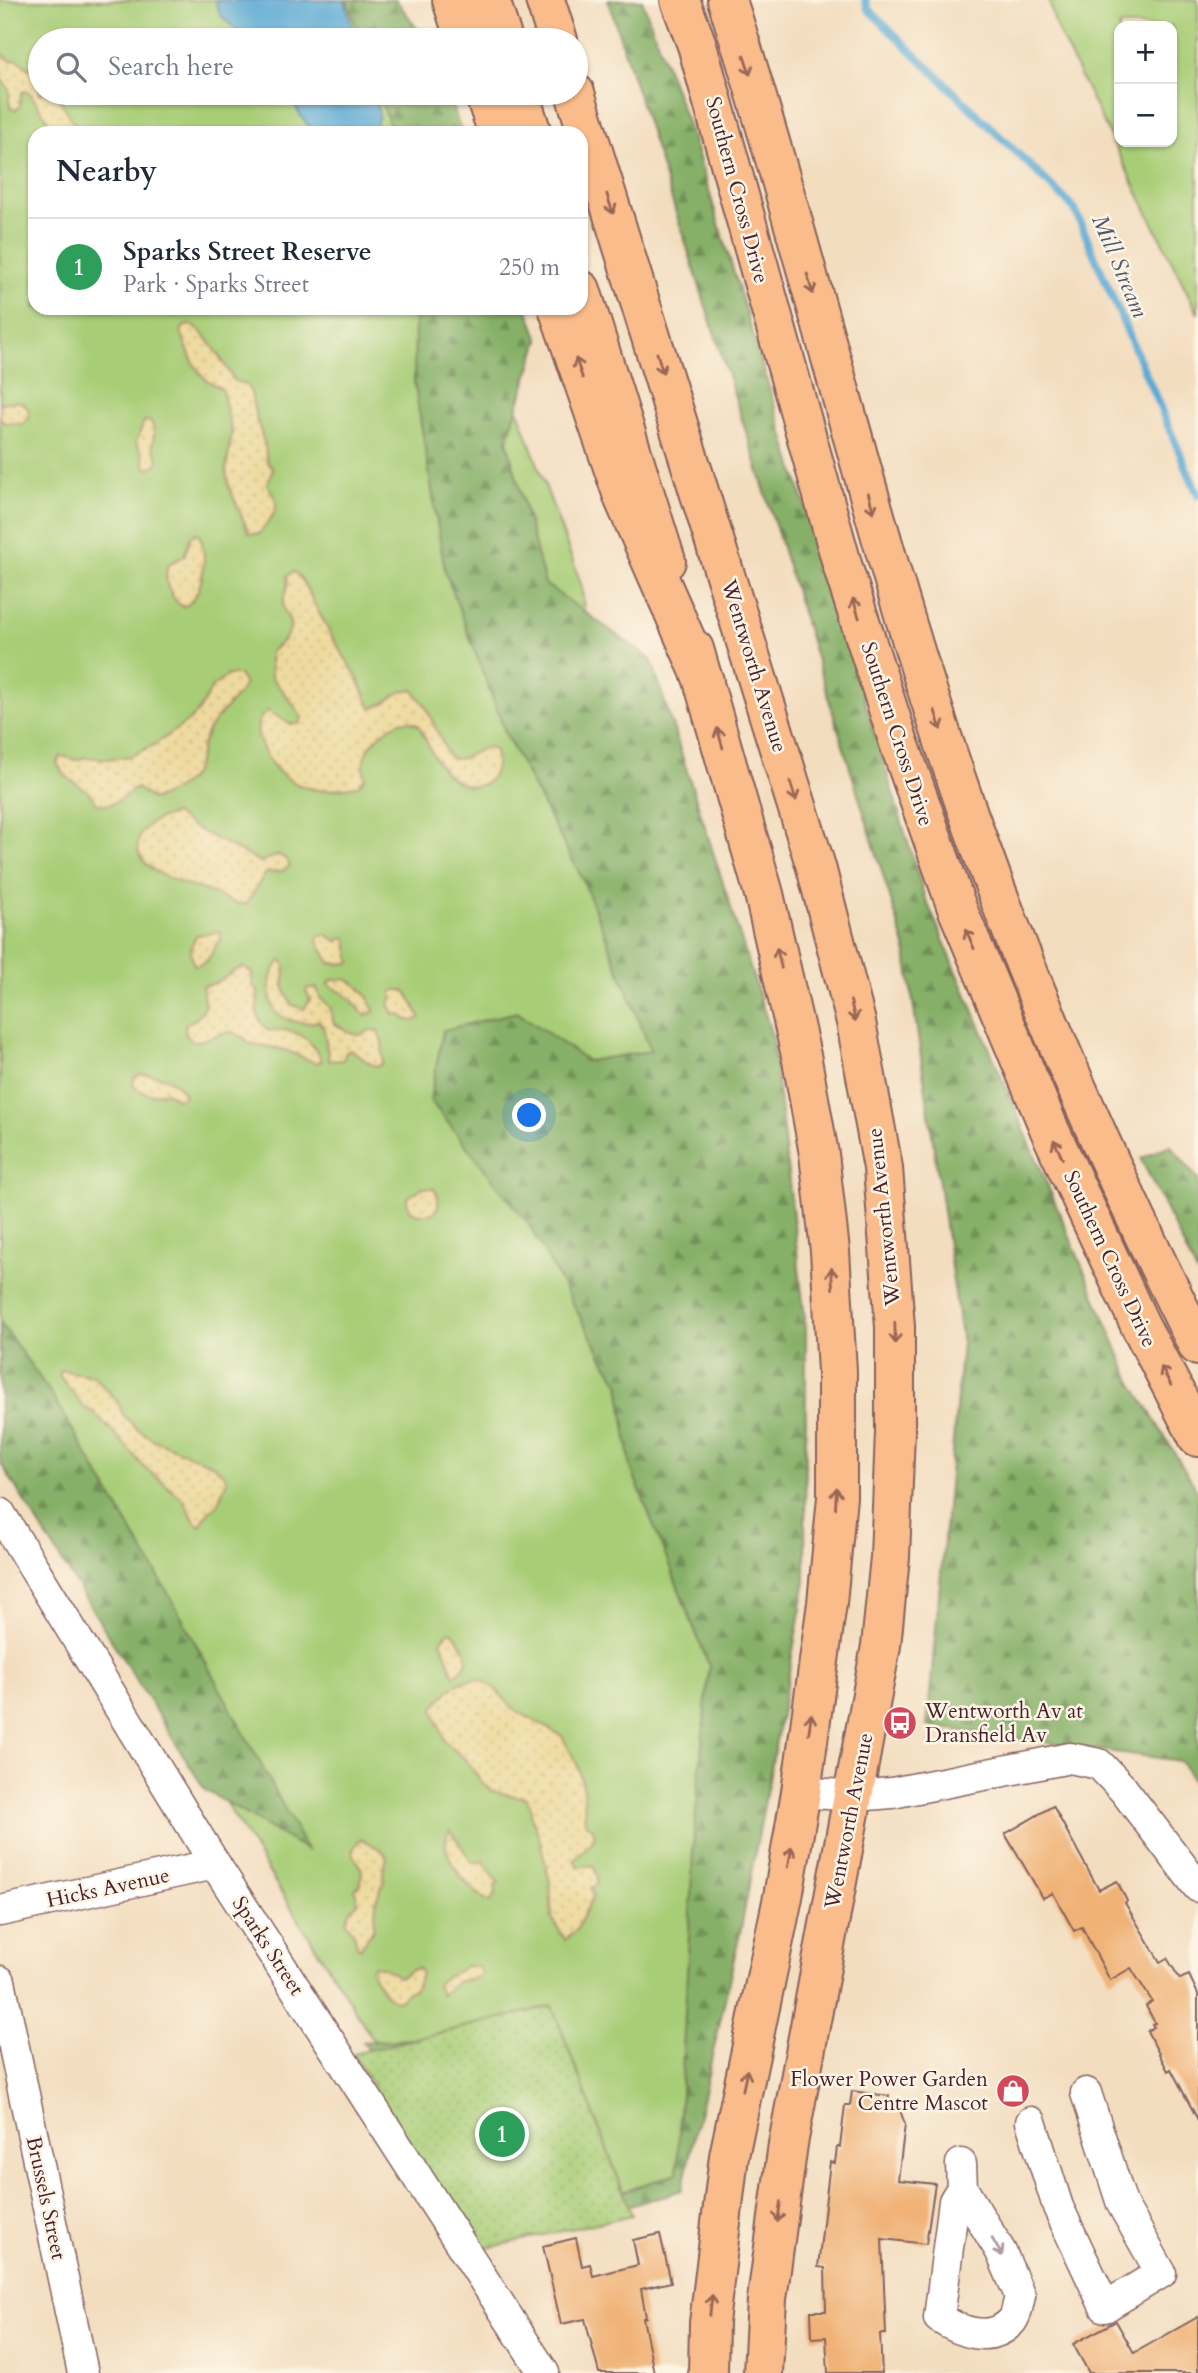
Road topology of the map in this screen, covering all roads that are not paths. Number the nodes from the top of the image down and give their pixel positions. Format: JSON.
{"nodes":[{"id":1,"x":452,"y":0,"type":"edge"},
{"id":2,"x":490,"y":0,"type":"edge"},
{"id":3,"x":545,"y":0,"type":"edge"},
{"id":4,"x":680,"y":0,"type":"edge"},
{"id":5,"x":727,"y":0,"type":"edge"},
{"id":6,"x":462,"y":28,"type":"edge"},
{"id":7,"x":499,"y":28,"type":"edge"},
{"id":8,"x":554,"y":28,"type":"edge"},
{"id":9,"x":488,"y":105,"type":"edge"},
{"id":10,"x":523,"y":105,"type":"edge"},
{"id":11,"x":579,"y":105,"type":"edge"},
{"id":12,"x":496,"y":126,"type":"edge"},
{"id":13,"x":530,"y":126,"type":"edge"},
{"id":14,"x":585,"y":126,"type":"edge"},
{"id":15,"x":588,"y":135,"type":"edge"},
{"id":16,"x":588,"y":312,"type":"edge"},
{"id":17,"x":560,"y":315,"type":"edge"},
{"id":18,"x":704,"y":681,"type":"junction"},
{"id":19,"x":1198,"y":1346,"type":"edge"},
{"id":20,"x":1198,"y":1437,"type":"edge"},
{"id":21,"x":1,"y":1517,"type":"edge"},
{"id":22,"x":801,"y":1792,"type":"junction"},
{"id":23,"x":855,"y":1796,"type":"junction"},
{"id":24,"x":215,"y":1864,"type":"junction"},
{"id":25,"x":1198,"y":1887,"type":"edge"},
{"id":26,"x":0,"y":1911,"type":"edge"},
{"id":27,"x":0,"y":1981,"type":"edge"},
{"id":28,"x":1086,"y":2093,"type":"dead end"},
{"id":29,"x":1031,"y":2122,"type":"dead end"},
{"id":30,"x":83,"y":2373,"type":"edge"},
{"id":31,"x":544,"y":2373,"type":"edge"},
{"id":32,"x":708,"y":2373,"type":"edge"},
{"id":33,"x":763,"y":2373,"type":"edge"}],
"edges":[{"from":1,"to":6,"type":"main road"},
{"from":2,"to":7,"type":"main road"},
{"from":3,"to":8,"type":"main road"},
{"from":20,"to":4,"type":"main road","name":"Southern Cross Drive","one_way":true},
{"from":5,"to":19,"type":"main road","name":"Southern Cross Drive","one_way":true},
{"from":9,"to":12,"type":"main road"},
{"from":10,"to":13,"type":"main road"},
{"from":11,"to":14,"type":"main road","name":"Wentworth Avenue","one_way":true},
{"from":15,"to":23,"type":"main road","name":"Wentworth Avenue","one_way":true},
{"from":16,"to":18,"type":"main road"},
{"from":18,"to":17,"type":"main road","one_way":true},
{"from":22,"to":18,"type":"main road","one_way":true},
{"from":21,"to":24,"type":"street","name":"Sparks Street"},
{"from":22,"to":23,"type":"street"},
{"from":32,"to":22,"type":"main road","one_way":true},
{"from":23,"to":25,"type":"street"},
{"from":23,"to":33,"type":"main road","name":"Wentworth Avenue","one_way":true},
{"from":24,"to":26,"type":"street","name":"Hicks Avenue"},
{"from":24,"to":31,"type":"street","name":"Sparks Street"},
{"from":27,"to":30,"type":"street","name":"Brussels Street"},
{"from":28,"to":29,"type":"street"}]}
